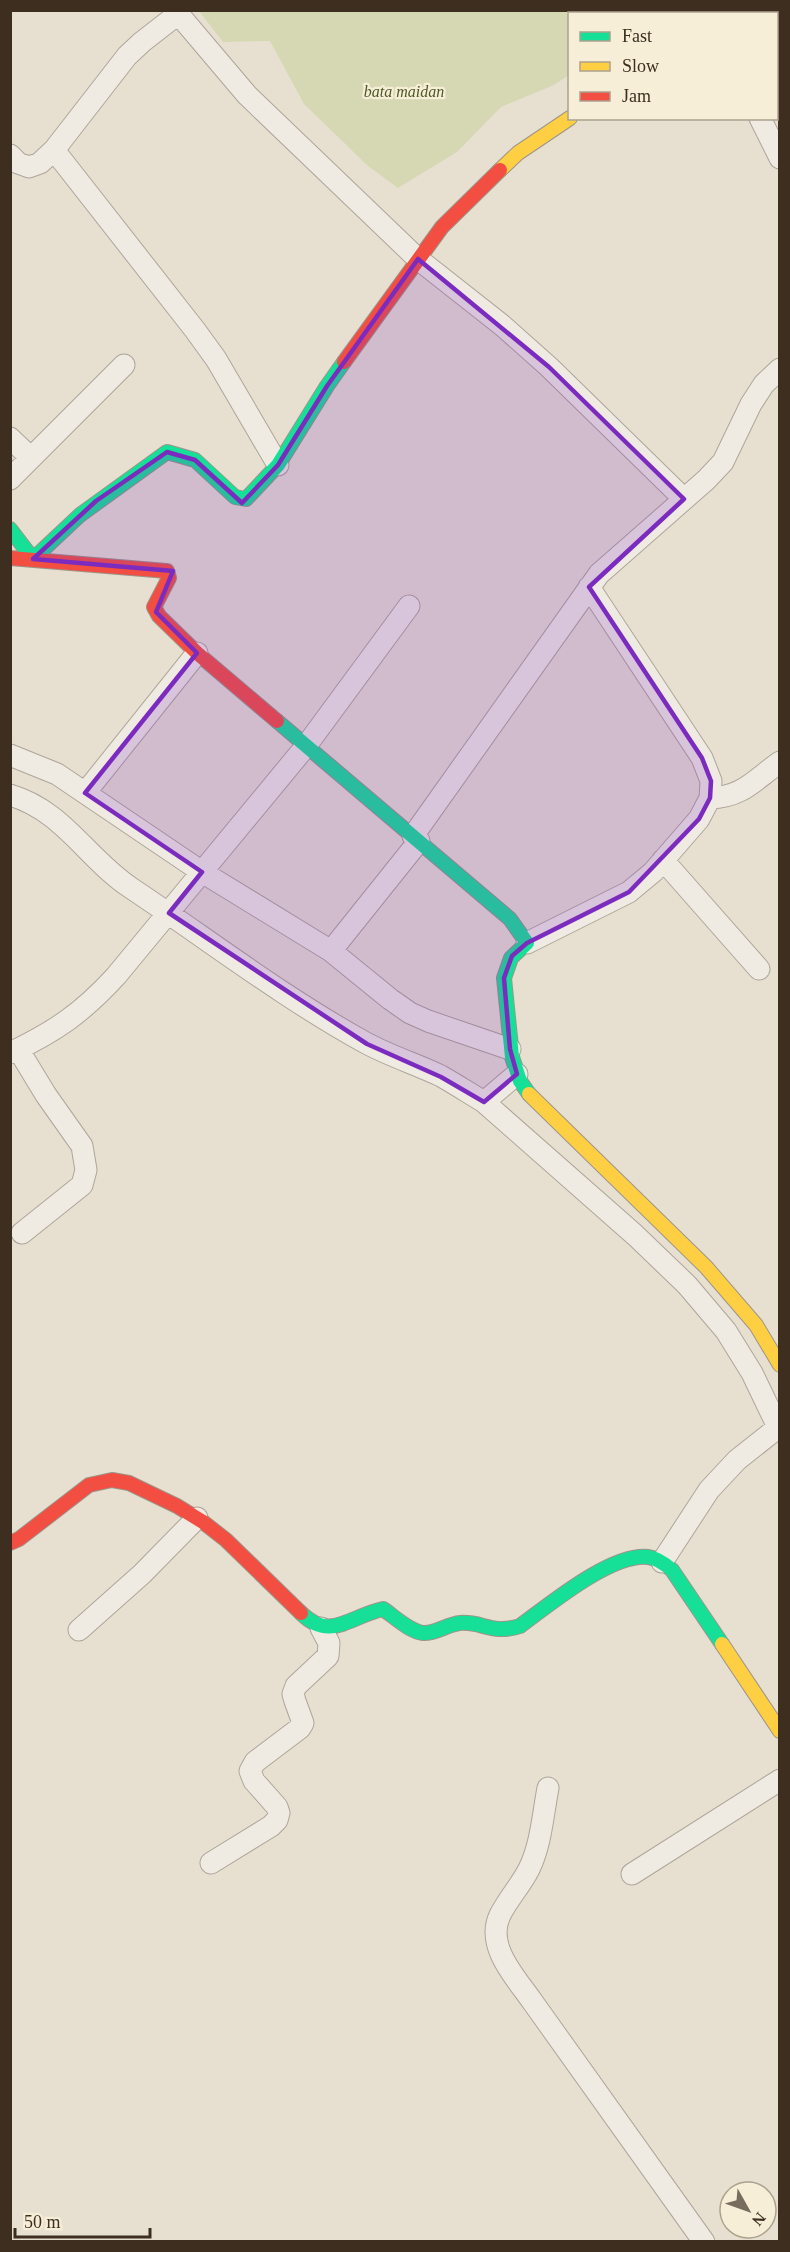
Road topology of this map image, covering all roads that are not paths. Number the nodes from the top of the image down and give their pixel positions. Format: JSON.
{"nodes":[{"id":1,"x":177,"y":12,"type":"edge"},
{"id":2,"x":568,"y":119,"type":"edge"},
{"id":3,"x":761,"y":120,"type":"edge"},
{"id":4,"x":54,"y":150,"type":"junction"},
{"id":5,"x":10,"y":155,"type":"edge"},
{"id":6,"x":780,"y":158,"type":"edge"},
{"id":7,"x":418,"y":259,"type":"junction"},
{"id":8,"x":124,"y":365,"type":"dead end"},
{"id":9,"x":780,"y":369,"type":"edge"},
{"id":10,"x":10,"y":438,"type":"edge"},
{"id":11,"x":32,"y":458,"type":"junction"},
{"id":12,"x":278,"y":465,"type":"junction"},
{"id":13,"x":10,"y":479,"type":"edge"},
{"id":14,"x":684,"y":499,"type":"junction"},
{"id":15,"x":10,"y":529,"type":"edge"},
{"id":16,"x":10,"y":558,"type":"edge"},
{"id":17,"x":33,"y":559,"type":"junction"},
{"id":18,"x":589,"y":587,"type":"junction"},
{"id":19,"x":409,"y":606,"type":"dead end"},
{"id":20,"x":196,"y":653,"type":"junction"},
{"id":21,"x":306,"y":747,"type":"junction"},
{"id":22,"x":10,"y":755,"type":"edge"},
{"id":23,"x":780,"y":762,"type":"edge"},
{"id":24,"x":85,"y":793,"type":"junction"},
{"id":25,"x":10,"y":795,"type":"edge"},
{"id":26,"x":710,"y":798,"type":"junction"},
{"id":27,"x":416,"y":838,"type":"junction"},
{"id":28,"x":663,"y":860,"type":"junction"},
{"id":29,"x":185,"y":893,"type":"junction"},
{"id":30,"x":527,"y":943,"type":"junction"},
{"id":31,"x":331,"y":951,"type":"junction"},
{"id":32,"x":759,"y":969,"type":"dead end"},
{"id":33,"x":510,"y":1048,"type":"junction"},
{"id":34,"x":14,"y":1051,"type":"edge"},
{"id":35,"x":498,"y":1090,"type":"junction"},
{"id":36,"x":22,"y":1233,"type":"dead end"},
{"id":37,"x":780,"y":1365,"type":"edge"},
{"id":38,"x":779,"y":1426,"type":"edge"},
{"id":39,"x":197,"y":1518,"type":"junction"},
{"id":40,"x":10,"y":1544,"type":"edge"},
{"id":41,"x":662,"y":1562,"type":"junction"},
{"id":42,"x":321,"y":1628,"type":"junction"},
{"id":43,"x":79,"y":1630,"type":"dead end"},
{"id":44,"x":779,"y":1729,"type":"edge"},
{"id":45,"x":780,"y":1780,"type":"edge"},
{"id":46,"x":548,"y":1788,"type":"dead end"},
{"id":47,"x":212,"y":1863,"type":"dead end"},
{"id":48,"x":632,"y":1874,"type":"dead end"},
{"id":49,"x":703,"y":2241,"type":"edge"}],
"edges":[{"from":1,"to":4,"type":"street"},
{"from":1,"to":7,"type":"street"},
{"from":2,"to":7,"type":"street"},
{"from":3,"to":6,"type":"street"},
{"from":4,"to":5,"type":"street"},
{"from":4,"to":12,"type":"street"},
{"from":7,"to":12,"type":"street"},
{"from":7,"to":14,"type":"street"},
{"from":8,"to":11,"type":"street"},
{"from":9,"to":14,"type":"street"},
{"from":10,"to":11,"type":"street"},
{"from":11,"to":13,"type":"street"},
{"from":12,"to":17,"type":"street"},
{"from":14,"to":18,"type":"street"},
{"from":15,"to":17,"type":"street"},
{"from":16,"to":17,"type":"street"},
{"from":17,"to":20,"type":"street"},
{"from":18,"to":26,"type":"street"},
{"from":18,"to":27,"type":"street"},
{"from":19,"to":21,"type":"street"},
{"from":20,"to":21,"type":"street"},
{"from":20,"to":24,"type":"street"},
{"from":21,"to":27,"type":"street"},
{"from":21,"to":29,"type":"street"},
{"from":22,"to":24,"type":"street"},
{"from":23,"to":26,"type":"street"},
{"from":24,"to":29,"type":"street"},
{"from":25,"to":29,"type":"street"},
{"from":26,"to":28,"type":"street"},
{"from":27,"to":30,"type":"street"},
{"from":27,"to":31,"type":"street"},
{"from":28,"to":30,"type":"street"},
{"from":28,"to":32,"type":"street"},
{"from":29,"to":31,"type":"street"},
{"from":29,"to":34,"type":"street"},
{"from":29,"to":35,"type":"street"},
{"from":30,"to":33,"type":"street"},
{"from":31,"to":33,"type":"street"},
{"from":33,"to":35,"type":"street"},
{"from":34,"to":36,"type":"street"},
{"from":35,"to":37,"type":"street"},
{"from":35,"to":38,"type":"street"},
{"from":38,"to":41,"type":"street"},
{"from":39,"to":40,"type":"street"},
{"from":39,"to":42,"type":"street"},
{"from":39,"to":43,"type":"street"},
{"from":41,"to":42,"type":"street"},
{"from":41,"to":44,"type":"street"},
{"from":42,"to":47,"type":"street"},
{"from":45,"to":48,"type":"street"},
{"from":46,"to":49,"type":"street"}]}
